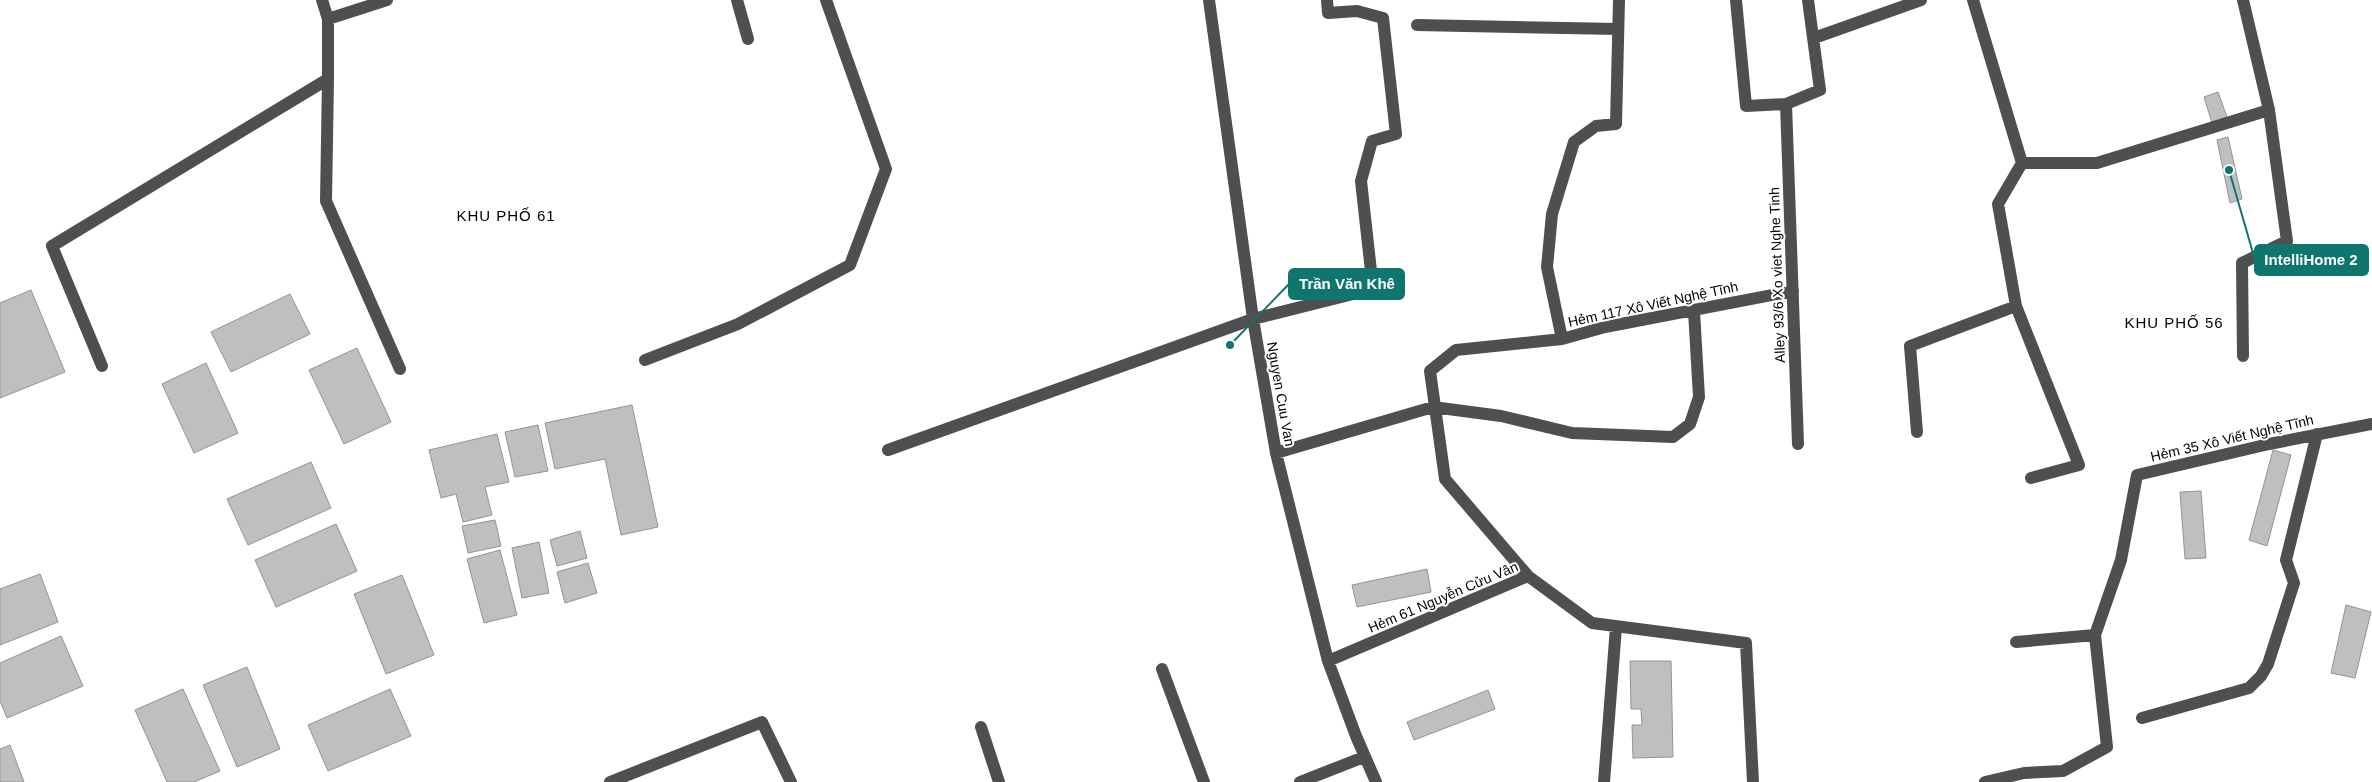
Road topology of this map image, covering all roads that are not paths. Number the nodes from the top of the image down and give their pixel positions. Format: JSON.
{"nodes":[{"id":1,"x":322,"y":0,"type":"edge"},
{"id":2,"x":387,"y":0,"type":"edge"},
{"id":3,"x":737,"y":0,"type":"edge"},
{"id":4,"x":826,"y":0,"type":"edge"},
{"id":5,"x":1209,"y":0,"type":"edge"},
{"id":6,"x":1327,"y":0,"type":"edge"},
{"id":7,"x":1619,"y":0,"type":"edge"},
{"id":8,"x":1736,"y":0,"type":"edge"},
{"id":9,"x":1808,"y":0,"type":"edge"},
{"id":10,"x":1921,"y":0,"type":"edge"},
{"id":11,"x":1974,"y":0,"type":"edge"},
{"id":12,"x":2243,"y":0,"type":"edge"},
{"id":13,"x":328,"y":19,"type":"junction"},
{"id":14,"x":1417,"y":25,"type":"dead end"},
{"id":15,"x":1618,"y":28,"type":"junction"},
{"id":16,"x":1814,"y":38,"type":"junction"},
{"id":17,"x":748,"y":39,"type":"dead end"},
{"id":18,"x":328,"y":79,"type":"junction"},
{"id":19,"x":1786,"y":104,"type":"junction"},
{"id":20,"x":2269,"y":110,"type":"junction"},
{"id":21,"x":2022,"y":163,"type":"junction"},
{"id":22,"x":1793,"y":291,"type":"junction"},
{"id":23,"x":2016,"y":306,"type":"junction"},
{"id":24,"x":1694,"y":311,"type":"junction"},
{"id":25,"x":1252,"y":319,"type":"junction"},
{"id":26,"x":1562,"y":339,"type":"junction"},
{"id":27,"x":2243,"y":356,"type":"dead end"},
{"id":28,"x":645,"y":360,"type":"dead end"},
{"id":29,"x":102,"y":366,"type":"dead end"},
{"id":30,"x":400,"y":370,"type":"dead end"},
{"id":31,"x":1433,"y":407,"type":"junction"},
{"id":32,"x":2372,"y":424,"type":"edge"},
{"id":33,"x":1917,"y":432,"type":"dead end"},
{"id":34,"x":2316,"y":434,"type":"junction"},
{"id":35,"x":1798,"y":444,"type":"dead end"},
{"id":36,"x":888,"y":450,"type":"dead end"},
{"id":37,"x":1276,"y":453,"type":"junction"},
{"id":38,"x":2031,"y":478,"type":"dead end"},
{"id":39,"x":1528,"y":576,"type":"junction"},
{"id":40,"x":1616,"y":626,"type":"junction"},
{"id":41,"x":2095,"y":635,"type":"junction"},
{"id":42,"x":2016,"y":642,"type":"dead end"},
{"id":43,"x":1328,"y":661,"type":"junction"},
{"id":44,"x":1162,"y":670,"type":"dead end"},
{"id":45,"x":2142,"y":718,"type":"dead end"},
{"id":46,"x":981,"y":727,"type":"dead end"},
{"id":47,"x":1364,"y":757,"type":"junction"},
{"id":48,"x":611,"y":782,"type":"edge"},
{"id":49,"x":791,"y":782,"type":"edge"},
{"id":50,"x":999,"y":782,"type":"edge"},
{"id":51,"x":1204,"y":782,"type":"edge"},
{"id":52,"x":1300,"y":782,"type":"edge"},
{"id":53,"x":1376,"y":782,"type":"edge"},
{"id":54,"x":1604,"y":782,"type":"edge"},
{"id":55,"x":1753,"y":782,"type":"edge"},
{"id":56,"x":1986,"y":782,"type":"edge"}],
"edges":[{"from":1,"to":13,"type":"street"},
{"from":2,"to":13,"type":"street"},
{"from":3,"to":17,"type":"street"},
{"from":4,"to":28,"type":"street"},
{"from":5,"to":25,"type":"street","name":"Nguyen Cuu Van"},
{"from":6,"to":25,"type":"street"},
{"from":7,"to":15,"type":"street","name":"Hẻm 117 Xô Viết Nghệ Tĩnh"},
{"from":8,"to":19,"type":"street"},
{"from":9,"to":16,"type":"street"},
{"from":10,"to":16,"type":"street"},
{"from":11,"to":21,"type":"street"},
{"from":12,"to":20,"type":"street"},
{"from":13,"to":18,"type":"street"},
{"from":14,"to":15,"type":"street"},
{"from":15,"to":26,"type":"street","name":"Hẻm 117 Xô Viết Nghệ Tĩnh"},
{"from":16,"to":19,"type":"street"},
{"from":18,"to":29,"type":"street"},
{"from":18,"to":30,"type":"street"},
{"from":19,"to":22,"type":"street","name":"Alley 93/6 Xo viet Nghe Tinh"},
{"from":20,"to":21,"type":"street"},
{"from":20,"to":27,"type":"street"},
{"from":21,"to":23,"type":"street"},
{"from":22,"to":24,"type":"street","name":"Hẻm 117 Xô Viết Nghệ Tĩnh"},
{"from":22,"to":35,"type":"street","name":"Alley 93/6 Xo viet Nghe Tinh"},
{"from":23,"to":33,"type":"street"},
{"from":23,"to":38,"type":"street"},
{"from":24,"to":26,"type":"street","name":"Hẻm 117 Xô Viết Nghệ Tĩnh"},
{"from":24,"to":31,"type":"street"},
{"from":25,"to":36,"type":"street"},
{"from":25,"to":37,"type":"street","name":"Nguyen Cuu Van"},
{"from":26,"to":31,"type":"street"},
{"from":31,"to":37,"type":"street"},
{"from":31,"to":39,"type":"street"},
{"from":32,"to":34,"type":"street","name":"Hẻm 35 Xô Viết Nghệ Tĩnh"},
{"from":34,"to":41,"type":"street","name":"Hẻm 35 Xô Viết Nghệ Tĩnh"},
{"from":34,"to":45,"type":"street"},
{"from":37,"to":43,"type":"street","name":"Nguyen Cuu Van"},
{"from":39,"to":40,"type":"street","name":"Hẻm 61 Nguyễn Cửu Vân"},
{"from":39,"to":43,"type":"street","name":"Hẻm 61 Nguyễn Cửu Vân"},
{"from":40,"to":54,"type":"street"},
{"from":40,"to":55,"type":"street","name":"Hẻm 61 Nguyễn Cửu Vân"},
{"from":41,"to":42,"type":"street"},
{"from":41,"to":56,"type":"street","name":"Hẻm 35 Xô Viết Nghệ Tĩnh"},
{"from":43,"to":47,"type":"street","name":"Nguyen Cuu Van"},
{"from":44,"to":51,"type":"street"},
{"from":46,"to":50,"type":"street"},
{"from":47,"to":52,"type":"street"},
{"from":47,"to":53,"type":"street","name":"Nguyen Cuu Van"},
{"from":48,"to":49,"type":"street"}]}
